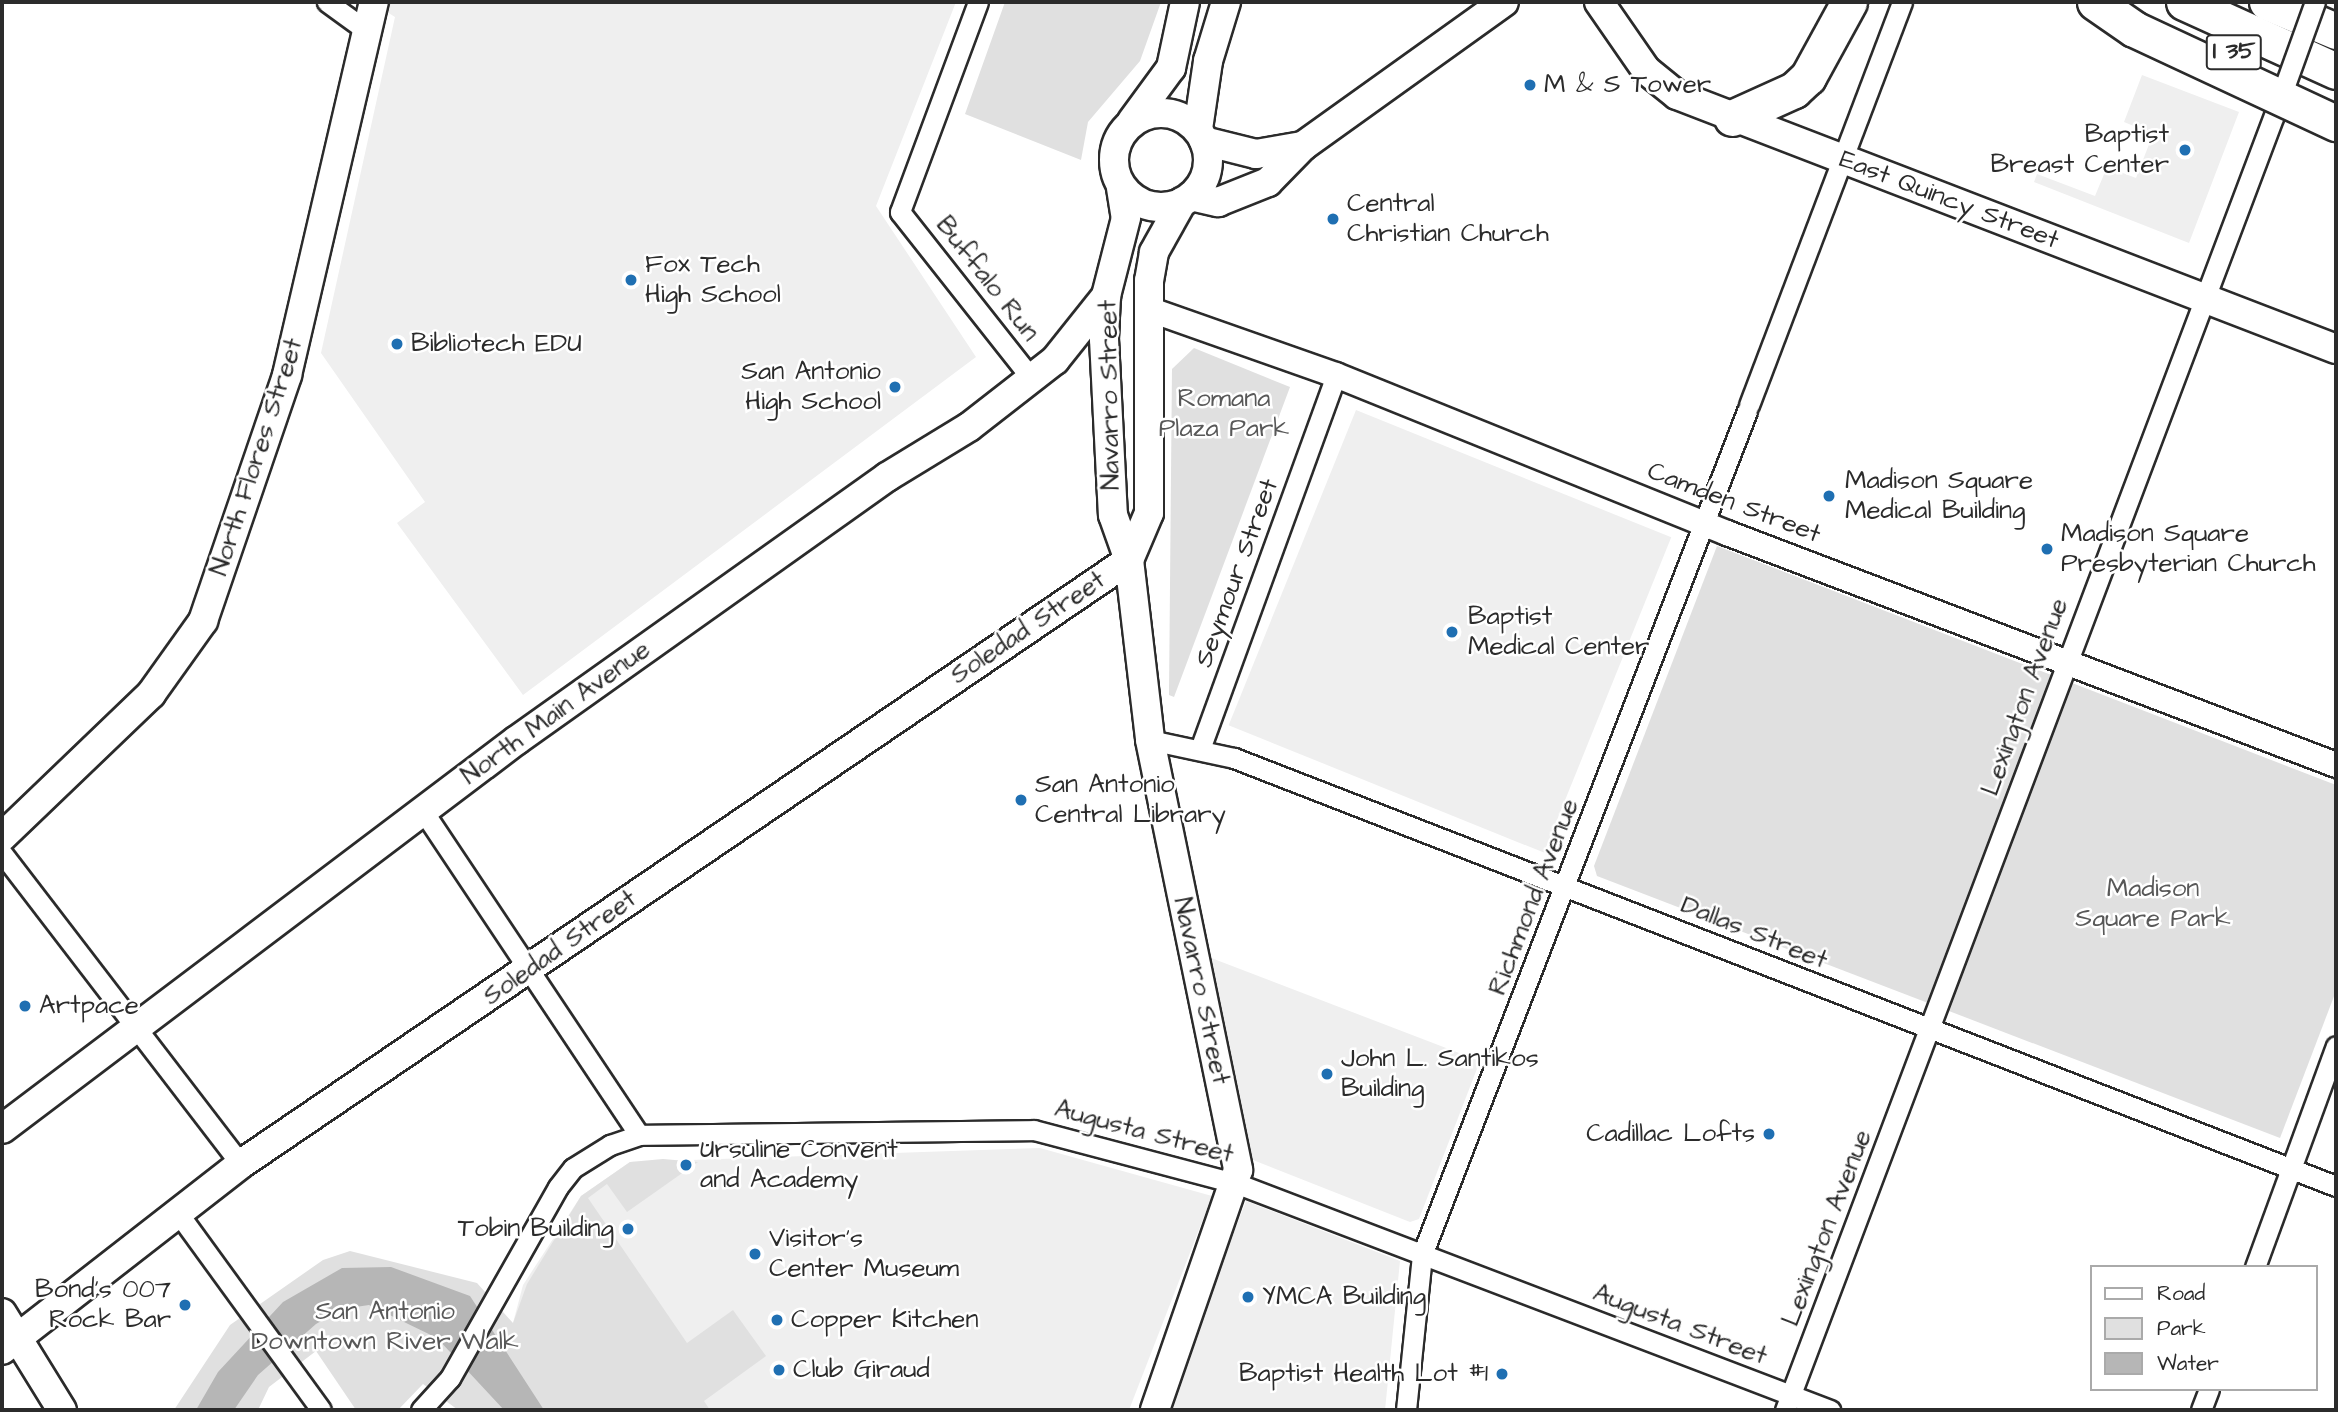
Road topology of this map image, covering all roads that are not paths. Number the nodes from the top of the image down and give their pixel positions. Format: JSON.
{"nodes":[{"id":1,"x":327,"y":2,"type":"edge"},
{"id":2,"x":374,"y":2,"type":"edge"},
{"id":3,"x":978,"y":2,"type":"edge"},
{"id":4,"x":1185,"y":2,"type":"edge"},
{"id":5,"x":1226,"y":2,"type":"edge"},
{"id":6,"x":1504,"y":2,"type":"edge"},
{"id":7,"x":1599,"y":2,"type":"edge"},
{"id":8,"x":1849,"y":2,"type":"edge"},
{"id":9,"x":1902,"y":2,"type":"edge"},
{"id":10,"x":2095,"y":2,"type":"edge"},
{"id":11,"x":2135,"y":2,"type":"edge"},
{"id":12,"x":2184,"y":2,"type":"edge"},
{"id":13,"x":2267,"y":2,"type":"edge"},
{"id":14,"x":2315,"y":2,"type":"edge"},
{"id":15,"x":367,"y":31,"type":"junction"},
{"id":16,"x":2336,"y":31,"type":"edge"},
{"id":17,"x":2336,"y":71,"type":"edge"},
{"id":18,"x":2336,"y":97,"type":"edge"},
{"id":19,"x":1732,"y":118,"type":"junction"},
{"id":20,"x":1130,"y":123,"type":"junction"},
{"id":21,"x":2336,"y":123,"type":"edge"},
{"id":22,"x":1201,"y":135,"type":"junction"},
{"id":23,"x":1303,"y":146,"type":"junction"},
{"id":24,"x":1842,"y":159,"type":"junction"},
{"id":25,"x":1121,"y":188,"type":"junction"},
{"id":26,"x":1187,"y":199,"type":"junction"},
{"id":27,"x":1106,"y":296,"type":"junction"},
{"id":28,"x":2202,"y":297,"type":"junction"},
{"id":29,"x":1151,"y":310,"type":"junction"},
{"id":30,"x":2336,"y":349,"type":"edge"},
{"id":31,"x":1336,"y":375,"type":"junction"},
{"id":32,"x":1032,"y":379,"type":"junction"},
{"id":33,"x":1705,"y":524,"type":"junction"},
{"id":34,"x":1129,"y":560,"type":"junction"},
{"id":35,"x":2066,"y":660,"type":"junction"},
{"id":36,"x":1150,"y":740,"type":"junction"},
{"id":37,"x":1200,"y":749,"type":"junction"},
{"id":38,"x":2336,"y":765,"type":"edge"},
{"id":39,"x":423,"y":811,"type":"junction"},
{"id":40,"x":2,"y":837,"type":"edge"},
{"id":41,"x":2,"y":853,"type":"edge"},
{"id":42,"x":1567,"y":887,"type":"junction"},
{"id":43,"x":532,"y":968,"type":"junction"},
{"id":44,"x":142,"y":1028,"type":"junction"},
{"id":45,"x":1930,"y":1031,"type":"junction"},
{"id":46,"x":2336,"y":1046,"type":"edge"},
{"id":47,"x":2,"y":1129,"type":"edge"},
{"id":48,"x":639,"y":1135,"type":"junction"},
{"id":49,"x":241,"y":1164,"type":"junction"},
{"id":50,"x":2293,"y":1169,"type":"junction"},
{"id":51,"x":1238,"y":1184,"type":"junction"},
{"id":52,"x":2336,"y":1186,"type":"edge"},
{"id":53,"x":178,"y":1213,"type":"junction"},
{"id":54,"x":1422,"y":1255,"type":"junction"},
{"id":55,"x":2256,"y":1265,"type":"edge"},
{"id":56,"x":2,"y":1313,"type":"edge"},
{"id":57,"x":9,"y":1344,"type":"edge"},
{"id":58,"x":2208,"y":1391,"type":"edge"},
{"id":59,"x":1788,"y":1403,"type":"edge"},
{"id":60,"x":62,"y":1410,"type":"edge"},
{"id":61,"x":321,"y":1410,"type":"edge"},
{"id":62,"x":421,"y":1410,"type":"edge"},
{"id":63,"x":1155,"y":1410,"type":"edge"},
{"id":64,"x":1406,"y":1410,"type":"edge"},
{"id":65,"x":1830,"y":1410,"type":"edge"},
{"id":66,"x":2201,"y":1410,"type":"edge"}],
"edges":[{"from":1,"to":15,"type":"street"},
{"from":2,"to":15,"type":"main road","name":"North Flores Street"},
{"from":3,"to":32,"type":"street","name":"Buffalo Run"},
{"from":4,"to":20,"type":"main road"},
{"from":5,"to":22,"type":"main road"},
{"from":6,"to":23,"type":"main road"},
{"from":7,"to":19,"type":"main road","name":"East Quincy Street"},
{"from":8,"to":19,"type":"highway"},
{"from":9,"to":24,"type":"street","name":"Richmond Avenue"},
{"from":10,"to":21,"type":"highway","bridge":true},
{"from":11,"to":18,"type":"highway","number":"I 35"},
{"from":12,"to":17,"type":"highway","number":"I 35"},
{"from":13,"to":16,"type":"highway","number":"I 35"},
{"from":14,"to":28,"type":"street","name":"Lexington Avenue","bridge":true},
{"from":15,"to":40,"type":"main road","name":"North Flores Street"},
{"from":19,"to":24,"type":"main road","name":"East Quincy Street"},
{"from":20,"to":22,"type":"main road"},
{"from":20,"to":25,"type":"main road"},
{"from":22,"to":23,"type":"main road"},
{"from":22,"to":26,"type":"main road"},
{"from":23,"to":26,"type":"main road"},
{"from":24,"to":28,"type":"main road","name":"East Quincy Street"},
{"from":24,"to":33,"type":"street","name":"Richmond Avenue"},
{"from":25,"to":26,"type":"main road"},
{"from":25,"to":27,"type":"main road","name":"Navarro Street"},
{"from":26,"to":29,"type":"main road","name":"Navarro Street"},
{"from":27,"to":32,"type":"main road","name":"North Main Avenue"},
{"from":27,"to":34,"type":"main road","name":"Navarro Street"},
{"from":28,"to":30,"type":"main road","name":"East Quincy Street"},
{"from":28,"to":35,"type":"street","name":"Lexington Avenue"},
{"from":29,"to":31,"type":"street","name":"Camden Street"},
{"from":29,"to":34,"type":"main road","name":"Navarro Street"},
{"from":31,"to":33,"type":"street","name":"Camden Street"},
{"from":31,"to":37,"type":"street","name":"Seymour Street"},
{"from":32,"to":39,"type":"main road","name":"North Main Avenue"},
{"from":33,"to":35,"type":"street","name":"Camden Street"},
{"from":33,"to":42,"type":"street","name":"Richmond Avenue"},
{"from":34,"to":36,"type":"main road","name":"Navarro Street"},
{"from":34,"to":43,"type":"main road","name":"Soledad Street"},
{"from":35,"to":38,"type":"street","name":"Camden Street"},
{"from":35,"to":45,"type":"street","name":"Lexington Avenue"},
{"from":36,"to":37,"type":"street","name":"Dallas Street"},
{"from":36,"to":51,"type":"main road","name":"Navarro Street"},
{"from":37,"to":42,"type":"street","name":"Dallas Street"},
{"from":39,"to":43,"type":"street"},
{"from":39,"to":44,"type":"main road","name":"North Main Avenue"},
{"from":41,"to":44,"type":"street"},
{"from":42,"to":45,"type":"street","name":"Dallas Street"},
{"from":42,"to":54,"type":"street","name":"Richmond Avenue"},
{"from":43,"to":48,"type":"street"},
{"from":43,"to":49,"type":"main road","name":"Soledad Street"},
{"from":44,"to":47,"type":"main road","name":"North Main Avenue"},
{"from":44,"to":49,"type":"street"},
{"from":45,"to":50,"type":"street","name":"Dallas Street"},
{"from":45,"to":59,"type":"street","name":"Lexington Avenue"},
{"from":46,"to":50,"type":"street"},
{"from":48,"to":51,"type":"street","name":"Augusta Street"},
{"from":48,"to":62,"type":"street","name":"Augusta Street"},
{"from":49,"to":53,"type":"main road","name":"Soledad Street"},
{"from":50,"to":52,"type":"street","name":"Dallas Street"},
{"from":50,"to":55,"type":"street"},
{"from":51,"to":54,"type":"street","name":"Augusta Street"},
{"from":51,"to":63,"type":"main road"},
{"from":53,"to":57,"type":"main road","name":"Soledad Street"},
{"from":53,"to":61,"type":"street"},
{"from":54,"to":59,"type":"street","name":"Augusta Street"},
{"from":54,"to":64,"type":"street","name":"Richmond Avenue"},
{"from":56,"to":57,"type":"main road"},
{"from":57,"to":60,"type":"main road"},
{"from":58,"to":66,"type":"street"},
{"from":59,"to":65,"type":"street","name":"Augusta Street"}]}
